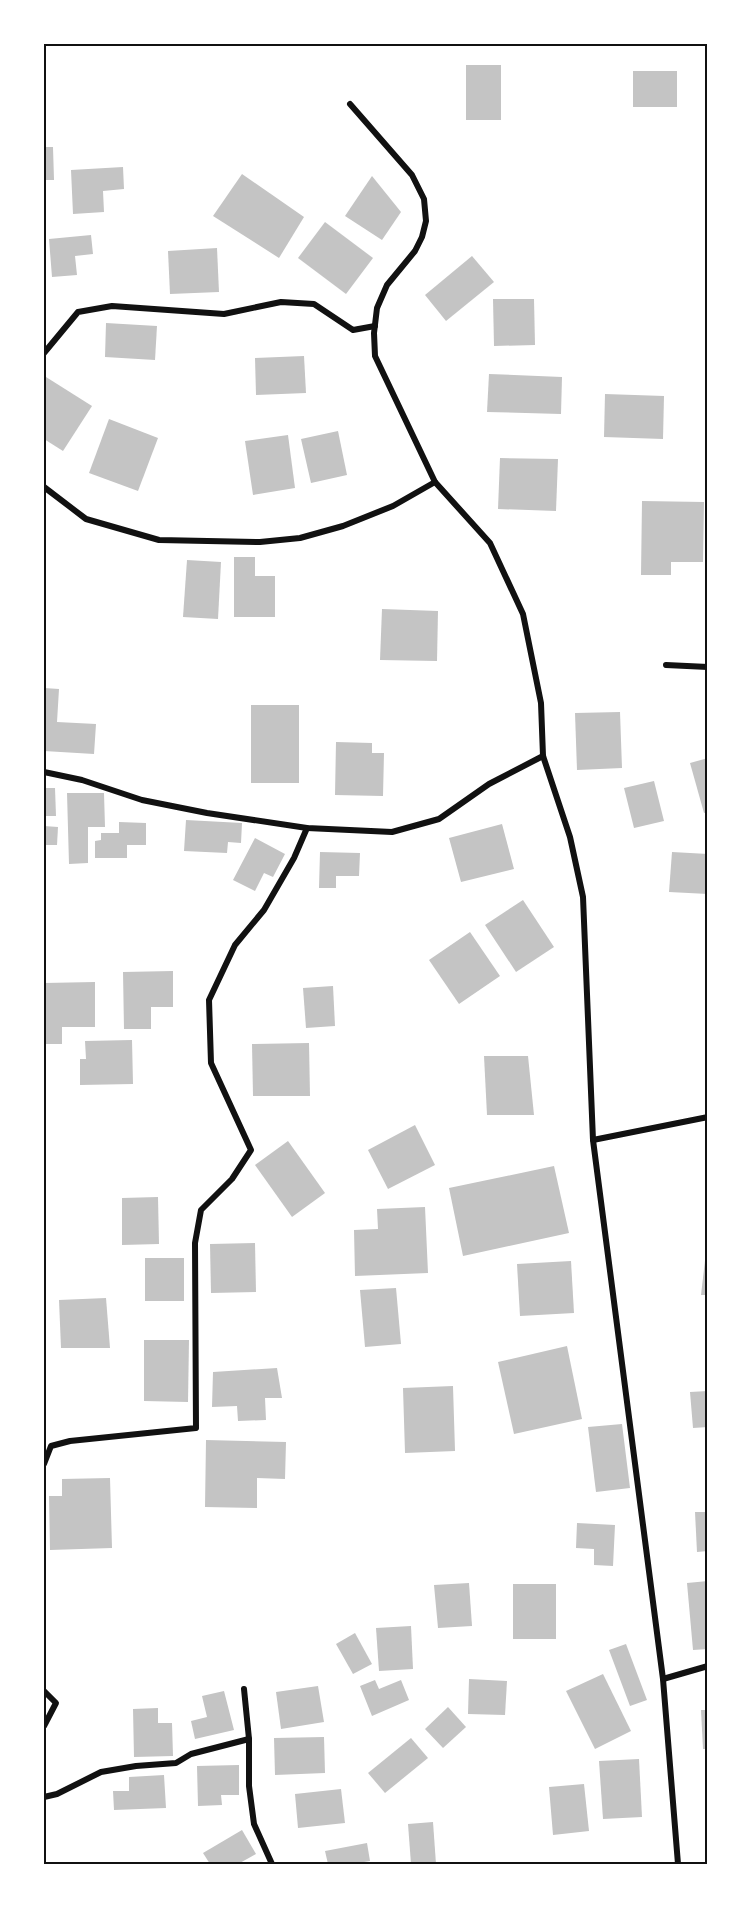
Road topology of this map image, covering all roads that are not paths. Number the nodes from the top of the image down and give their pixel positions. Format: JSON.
{"nodes":[{"id":1,"x":350,"y":104,"type":"dead end"},
{"id":2,"x":375,"y":326,"type":"junction"},
{"id":3,"x":44,"y":353,"type":"edge"},
{"id":4,"x":435,"y":482,"type":"junction"},
{"id":5,"x":44,"y":487,"type":"edge"},
{"id":6,"x":666,"y":665,"type":"dead end"},
{"id":7,"x":708,"y":667,"type":"edge"},
{"id":8,"x":543,"y":756,"type":"junction"},
{"id":9,"x":44,"y":772,"type":"edge"},
{"id":10,"x":307,"y":828,"type":"junction"},
{"id":11,"x":708,"y":1117,"type":"edge"},
{"id":12,"x":594,"y":1140,"type":"junction"},
{"id":13,"x":44,"y":1464,"type":"edge"},
{"id":14,"x":708,"y":1666,"type":"edge"},
{"id":15,"x":663,"y":1680,"type":"junction"},
{"id":16,"x":244,"y":1689,"type":"dead end"},
{"id":17,"x":44,"y":1691,"type":"edge"},
{"id":18,"x":44,"y":1726,"type":"edge"},
{"id":19,"x":249,"y":1739,"type":"junction"},
{"id":20,"x":44,"y":1797,"type":"edge"},
{"id":21,"x":272,"y":1864,"type":"edge"},
{"id":22,"x":678,"y":1864,"type":"edge"}],
"edges":[{"from":1,"to":2,"type":"street"},
{"from":2,"to":3,"type":"street"},
{"from":2,"to":4,"type":"street"},
{"from":4,"to":5,"type":"street"},
{"from":4,"to":8,"type":"street"},
{"from":6,"to":7,"type":"street"},
{"from":8,"to":10,"type":"street"},
{"from":8,"to":12,"type":"street"},
{"from":9,"to":10,"type":"street"},
{"from":10,"to":13,"type":"street"},
{"from":11,"to":12,"type":"street"},
{"from":12,"to":15,"type":"street"},
{"from":14,"to":15,"type":"street"},
{"from":15,"to":22,"type":"street"},
{"from":16,"to":19,"type":"street"},
{"from":17,"to":18,"type":"street"},
{"from":19,"to":20,"type":"street"},
{"from":19,"to":21,"type":"street"}]}
